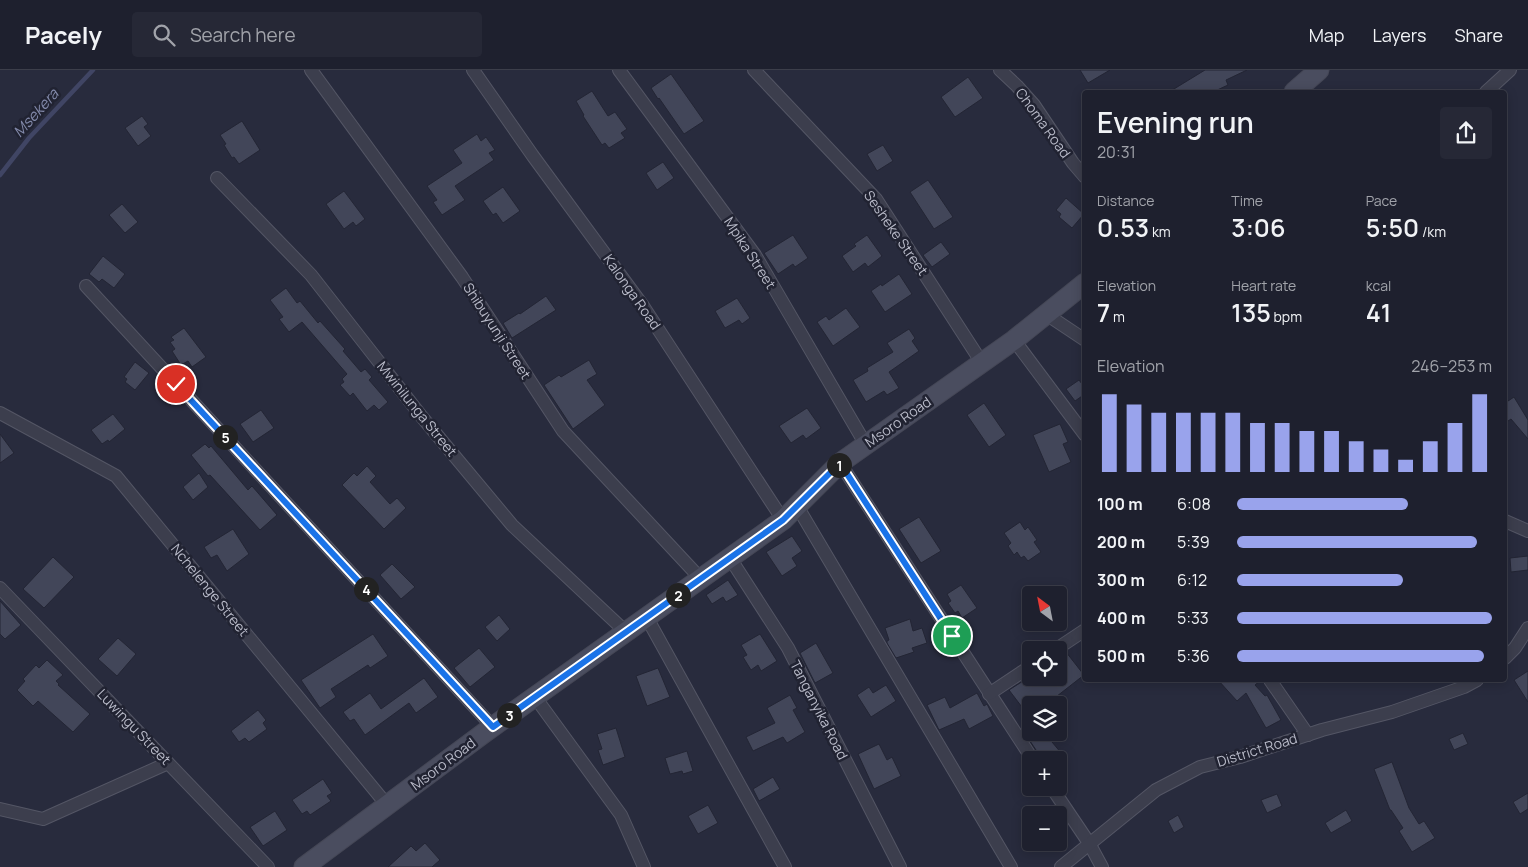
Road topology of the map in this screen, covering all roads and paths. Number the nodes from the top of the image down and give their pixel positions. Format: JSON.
{"nodes":[{"id":1,"x":311,"y":70,"type":"edge"},
{"id":2,"x":473,"y":70,"type":"edge"},
{"id":3,"x":619,"y":70,"type":"edge"},
{"id":4,"x":754,"y":70,"type":"edge"},
{"id":5,"x":1000,"y":70,"type":"edge"},
{"id":6,"x":1319,"y":70,"type":"edge"},
{"id":7,"x":1510,"y":70,"type":"edge"},
{"id":8,"x":1296,"y":90,"type":"edge"},
{"id":9,"x":1488,"y":90,"type":"edge"},
{"id":10,"x":1082,"y":174,"type":"edge"},
{"id":11,"x":216,"y":178,"type":"dead end"},
{"id":12,"x":1082,"y":285,"type":"edge"},
{"id":13,"x":86,"y":286,"type":"dead end"},
{"id":14,"x":1046,"y":314,"type":"junction"},
{"id":15,"x":1082,"y":338,"type":"edge"},
{"id":16,"x":1014,"y":340,"type":"junction"},
{"id":17,"x":982,"y":363,"type":"junction"},
{"id":18,"x":0,"y":414,"type":"edge"},
{"id":19,"x":1082,"y":431,"type":"edge"},
{"id":20,"x":866,"y":445,"type":"junction"},
{"id":21,"x":840,"y":463,"type":"junction"},
{"id":22,"x":798,"y":506,"type":"junction"},
{"id":23,"x":783,"y":520,"type":"junction"},
{"id":24,"x":1507,"y":521,"type":"edge"},
{"id":25,"x":1528,"y":531,"type":"edge"},
{"id":26,"x":730,"y":558,"type":"junction"},
{"id":27,"x":701,"y":578,"type":"junction"},
{"id":28,"x":0,"y":588,"type":"edge"},
{"id":29,"x":647,"y":618,"type":"junction"},
{"id":30,"x":1528,"y":628,"type":"edge"},
{"id":31,"x":626,"y":632,"type":"junction"},
{"id":32,"x":1082,"y":632,"type":"edge"},
{"id":33,"x":1067,"y":642,"type":"edge"},
{"id":34,"x":1507,"y":656,"type":"edge"},
{"id":35,"x":1022,"y":672,"type":"edge"},
{"id":36,"x":1271,"y":682,"type":"edge"},
{"id":37,"x":1473,"y":682,"type":"edge"},
{"id":38,"x":989,"y":694,"type":"junction"},
{"id":39,"x":535,"y":697,"type":"junction"},
{"id":40,"x":493,"y":727,"type":"junction"},
{"id":41,"x":1308,"y":735,"type":"junction"},
{"id":42,"x":1027,"y":751,"type":"edge"},
{"id":43,"x":168,"y":763,"type":"junction"},
{"id":44,"x":1058,"y":796,"type":"edge"},
{"id":45,"x":387,"y":805,"type":"junction"},
{"id":46,"x":0,"y":809,"type":"edge"},
{"id":47,"x":1090,"y":843,"type":"junction"},
{"id":48,"x":268,"y":867,"type":"edge"},
{"id":49,"x":304,"y":867,"type":"edge"},
{"id":50,"x":644,"y":867,"type":"edge"},
{"id":51,"x":785,"y":867,"type":"edge"},
{"id":52,"x":900,"y":867,"type":"edge"},
{"id":53,"x":1010,"y":867,"type":"edge"},
{"id":54,"x":1061,"y":867,"type":"edge"},
{"id":55,"x":1102,"y":867,"type":"edge"}],
"edges":[{"from":1,"to":27,"type":"street","name":"Shibuyunji Street"},
{"from":2,"to":23,"type":"street","name":"Kalonga Road"},
{"from":3,"to":20,"type":"street","name":"Mpika Street"},
{"from":4,"to":17,"type":"street","name":"Sesheke Street"},
{"from":5,"to":10,"type":"street","name":"Choma Road"},
{"from":6,"to":8,"type":"street"},
{"from":7,"to":9,"type":"street"},
{"from":11,"to":31,"type":"street","name":"Mwinilunga Street"},
{"from":12,"to":14,"type":"street","name":"Msoro Road"},
{"from":13,"to":40,"type":"street"},
{"from":14,"to":15,"type":"street"},
{"from":14,"to":16,"type":"street","name":"Msoro Road"},
{"from":16,"to":17,"type":"street","name":"Msoro Road"},
{"from":16,"to":19,"type":"street"},
{"from":17,"to":20,"type":"street","name":"Msoro Road"},
{"from":18,"to":45,"type":"street","name":"Nchelenge Street"},
{"from":20,"to":21,"type":"street","name":"Msoro Road"},
{"from":21,"to":22,"type":"street","name":"Msoro Road"},
{"from":21,"to":38,"type":"street"},
{"from":22,"to":23,"type":"street","name":"Msoro Road"},
{"from":22,"to":53,"type":"street"},
{"from":23,"to":26,"type":"street","name":"Msoro Road"},
{"from":24,"to":25,"type":"street"},
{"from":26,"to":27,"type":"street","name":"Msoro Road"},
{"from":26,"to":52,"type":"street","name":"Tanganyika Road"},
{"from":27,"to":29,"type":"street","name":"Msoro Road"},
{"from":28,"to":43,"type":"street","name":"Luwingu Street"},
{"from":29,"to":31,"type":"street","name":"Msoro Road"},
{"from":29,"to":51,"type":"street"},
{"from":30,"to":34,"type":"street"},
{"from":31,"to":39,"type":"street","name":"Msoro Road"},
{"from":32,"to":33,"type":"street"},
{"from":35,"to":38,"type":"street"},
{"from":36,"to":41,"type":"street"},
{"from":37,"to":41,"type":"street","name":"District Road"},
{"from":38,"to":42,"type":"street"},
{"from":39,"to":40,"type":"street","name":"Msoro Road"},
{"from":39,"to":50,"type":"street"},
{"from":40,"to":45,"type":"street","name":"Msoro Road"},
{"from":41,"to":47,"type":"street","name":"District Road"},
{"from":43,"to":46,"type":"street"},
{"from":43,"to":48,"type":"street","name":"Luwingu Street"},
{"from":44,"to":47,"type":"street"},
{"from":45,"to":49,"type":"street","name":"Msoro Road"},
{"from":47,"to":54,"type":"street","name":"District Road"},
{"from":47,"to":55,"type":"street"}]}
